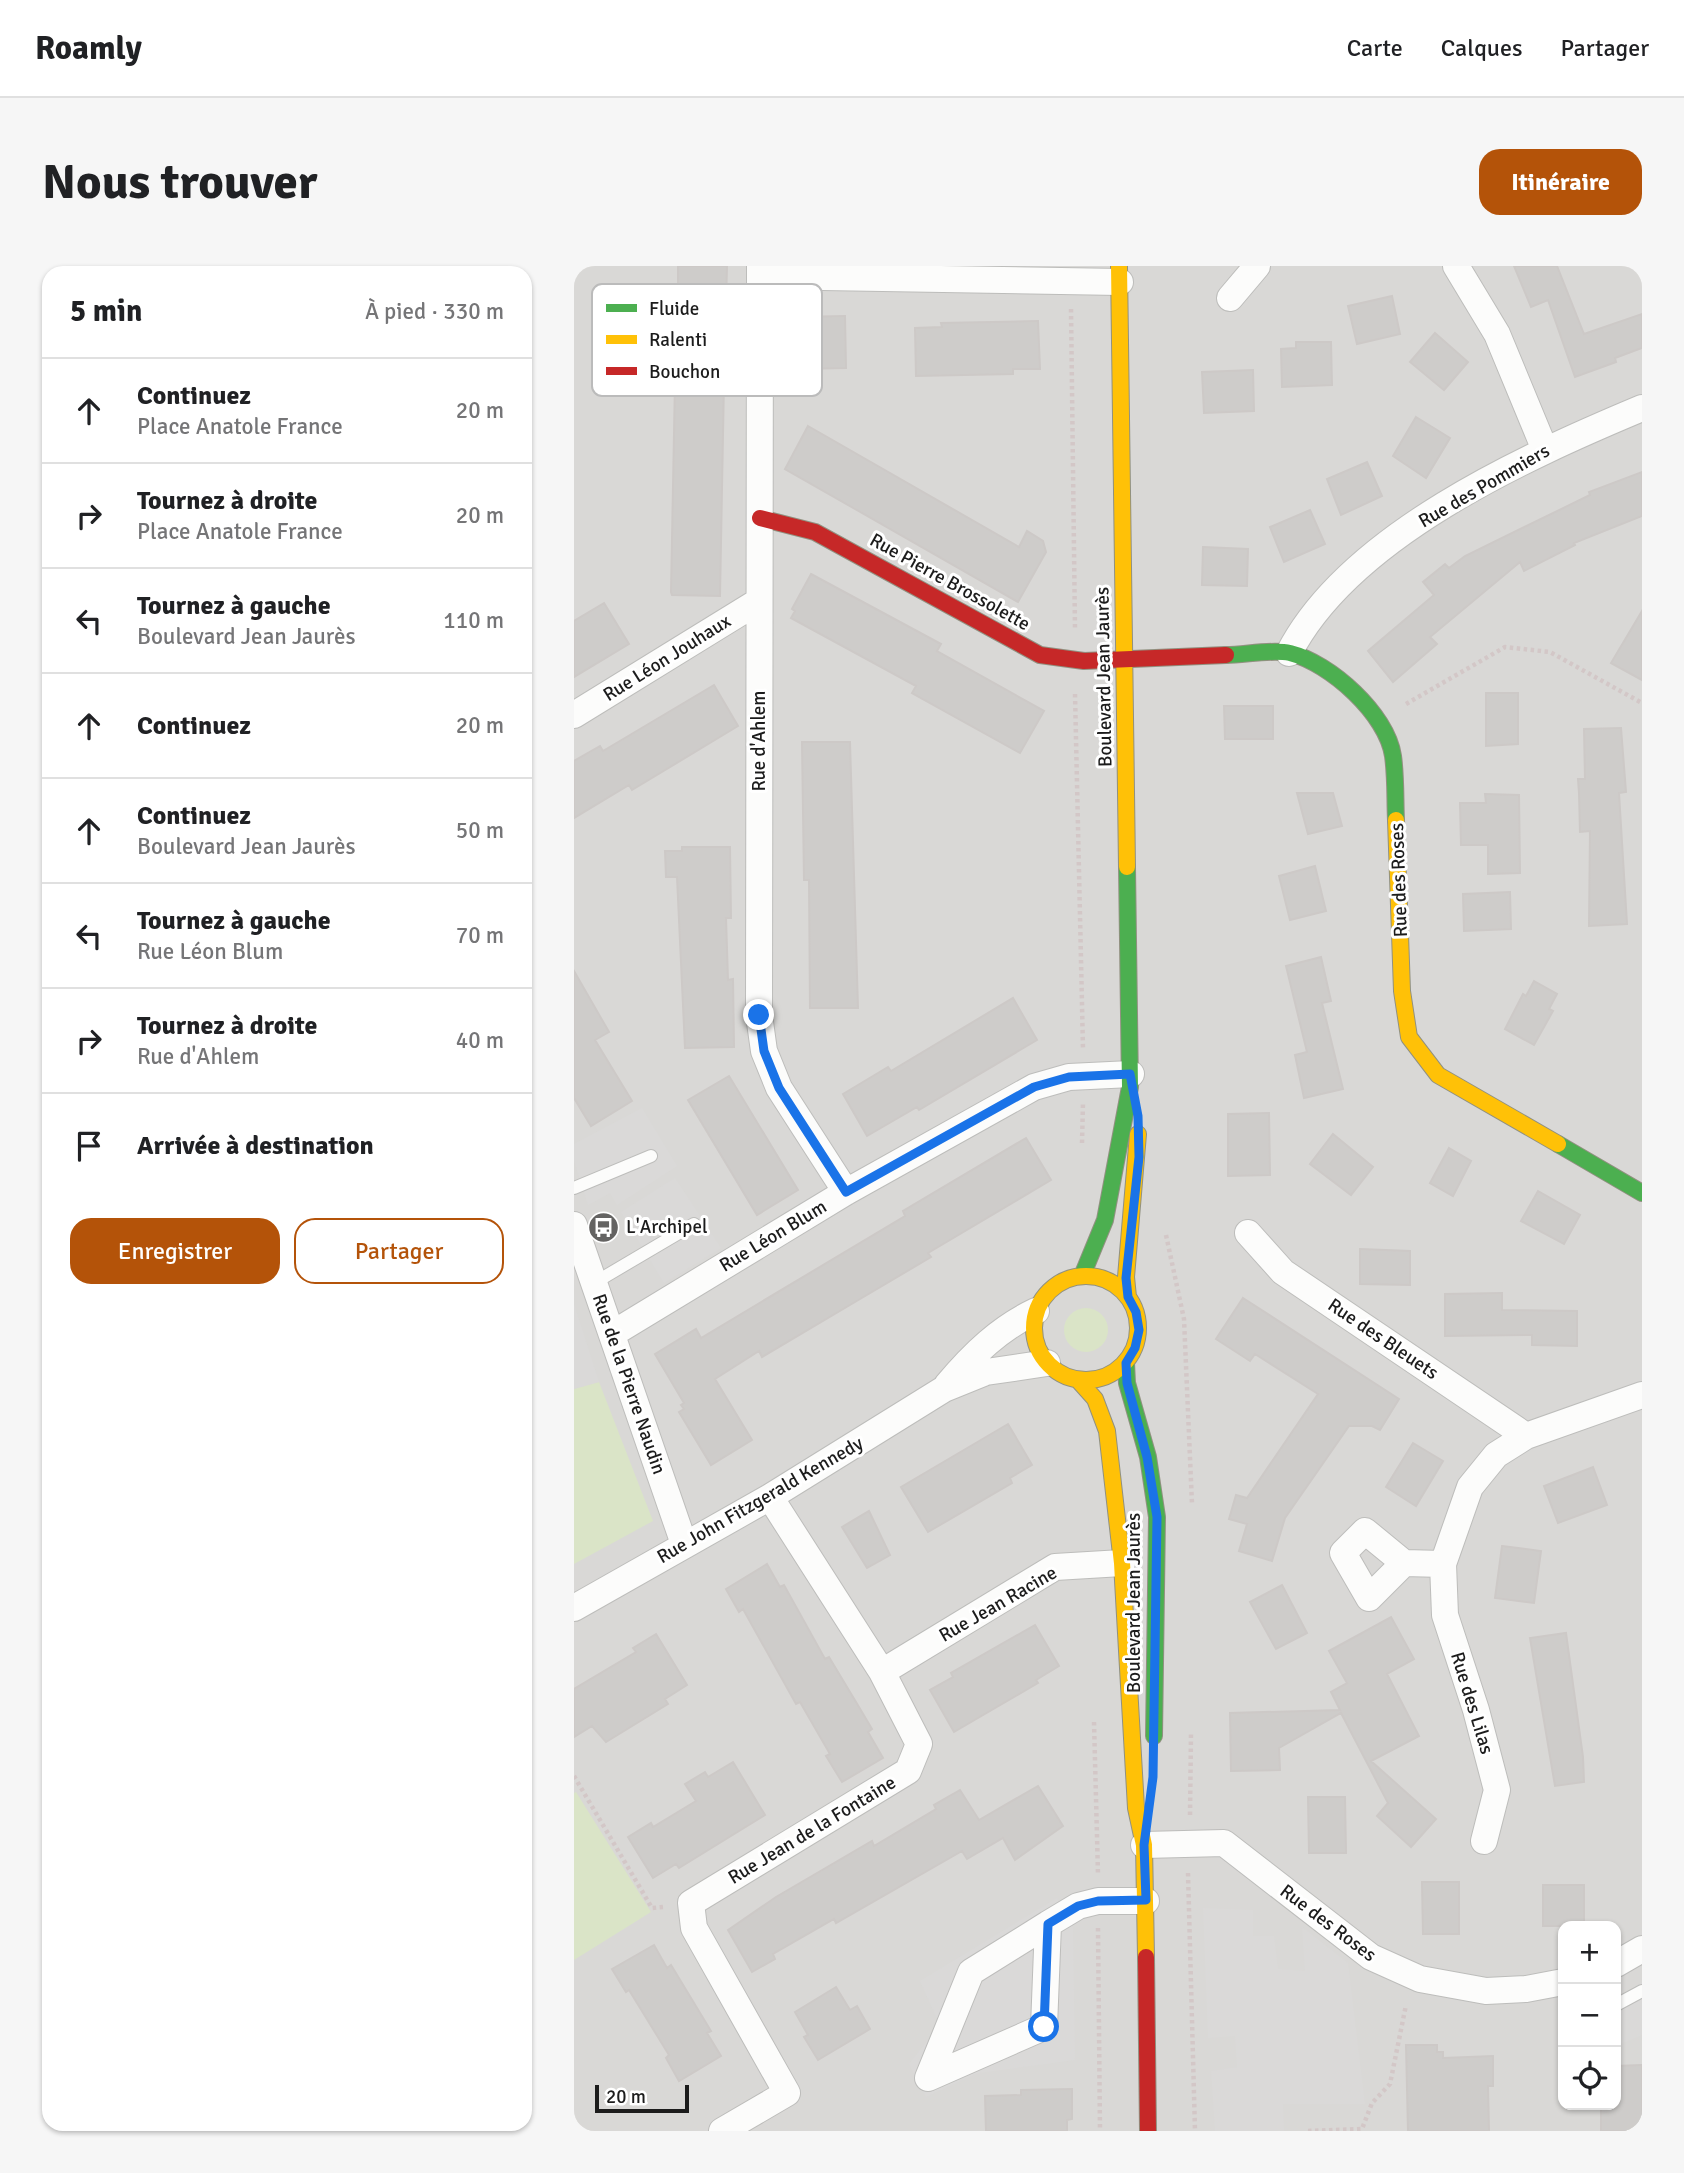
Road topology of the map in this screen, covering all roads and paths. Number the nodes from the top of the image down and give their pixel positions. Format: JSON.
{"nodes":[{"id":1,"x":1257,"y":266,"type":"edge"},
{"id":2,"x":1456,"y":266,"type":"edge"},
{"id":3,"x":760,"y":271,"type":"edge"},
{"id":4,"x":1120,"y":274,"type":"edge"},
{"id":5,"x":1230,"y":298,"type":"dead end"},
{"id":6,"x":1071,"y":307,"type":"dead end"},
{"id":7,"x":760,"y":396,"type":"edge"},
{"id":8,"x":1642,"y":408,"type":"edge"},
{"id":9,"x":1545,"y":450,"type":"junction"},
{"id":10,"x":760,"y":518,"type":"junction"},
{"id":11,"x":760,"y":601,"type":"junction"},
{"id":12,"x":1075,"y":635,"type":"dead end"},
{"id":13,"x":1289,"y":653,"type":"junction"},
{"id":14,"x":1125,"y":657,"type":"junction"},
{"id":15,"x":1075,"y":692,"type":"dead end"},
{"id":16,"x":1642,"y":703,"type":"edge"},
{"id":17,"x":574,"y":715,"type":"edge"},
{"id":18,"x":1378,"y":720,"type":"junction"},
{"id":19,"x":1083,"y":1055,"type":"dead end"},
{"id":20,"x":1130,"y":1080,"type":"junction"},
{"id":21,"x":651,"y":1156,"type":"dead end"},
{"id":22,"x":574,"y":1188,"type":"edge"},
{"id":23,"x":846,"y":1192,"type":"junction"},
{"id":24,"x":1642,"y":1193,"type":"edge"},
{"id":25,"x":694,"y":1224,"type":"dead end"},
{"id":26,"x":574,"y":1225,"type":"edge"},
{"id":27,"x":1165,"y":1232,"type":"dead end"},
{"id":28,"x":1248,"y":1233,"type":"dead end"},
{"id":29,"x":1082,"y":1276,"type":"junction"},
{"id":30,"x":594,"y":1283,"type":"junction"},
{"id":31,"x":1128,"y":1297,"type":"junction"},
{"id":32,"x":1036,"y":1311,"type":"junction"},
{"id":33,"x":612,"y":1334,"type":"junction"},
{"id":34,"x":1047,"y":1363,"type":"junction"},
{"id":35,"x":1126,"y":1363,"type":"junction"},
{"id":36,"x":1078,"y":1380,"type":"junction"},
{"id":37,"x":944,"y":1389,"type":"junction"},
{"id":38,"x":1642,"y":1395,"type":"edge"},
{"id":39,"x":1526,"y":1436,"type":"junction"},
{"id":40,"x":771,"y":1497,"type":"junction"},
{"id":41,"x":1192,"y":1513,"type":"dead end"},
{"id":42,"x":684,"y":1544,"type":"junction"},
{"id":43,"x":1122,"y":1563,"type":"junction"},
{"id":44,"x":1404,"y":1563,"type":"dead end"},
{"id":45,"x":1443,"y":1564,"type":"junction"},
{"id":46,"x":574,"y":1608,"type":"edge"},
{"id":47,"x":882,"y":1672,"type":"junction"},
{"id":48,"x":1094,"y":1713,"type":"dead end"},
{"id":49,"x":1191,"y":1732,"type":"dead end"},
{"id":50,"x":1154,"y":1750,"type":"dead end"},
{"id":51,"x":574,"y":1776,"type":"edge"},
{"id":52,"x":1152,"y":1791,"type":"dead end"},
{"id":53,"x":1484,"y":1841,"type":"dead end"},
{"id":54,"x":1187,"y":1844,"type":"junction"},
{"id":55,"x":1144,"y":1845,"type":"junction"},
{"id":56,"x":1146,"y":1900,"type":"junction"},
{"id":57,"x":1098,"y":1901,"type":"junction"},
{"id":58,"x":691,"y":1903,"type":"junction"},
{"id":59,"x":1048,"y":1924,"type":"junction"},
{"id":60,"x":1642,"y":1950,"type":"edge"},
{"id":61,"x":1621,"y":1961,"type":"edge"},
{"id":62,"x":1420,"y":1979,"type":"junction"},
{"id":63,"x":1558,"y":1983,"type":"edge"},
{"id":64,"x":1642,"y":1991,"type":"edge"},
{"id":65,"x":1621,"y":2002,"type":"edge"},
{"id":66,"x":722,"y":2131,"type":"edge"},
{"id":67,"x":1100,"y":2131,"type":"edge"},
{"id":68,"x":1148,"y":2131,"type":"edge"},
{"id":69,"x":1195,"y":2131,"type":"edge"},
{"id":70,"x":1308,"y":2131,"type":"edge"}],
"edges":[{"from":1,"to":5,"type":"street"},
{"from":2,"to":9,"type":"street"},
{"from":3,"to":4,"type":"street"},
{"from":4,"to":14,"type":"street","name":"Boulevard Jean Jaurès"},
{"from":6,"to":12,"type":"path"},
{"from":7,"to":10,"type":"street","name":"Rue d'Ahlem"},
{"from":8,"to":9,"type":"street","name":"Rue des Pommiers"},
{"from":9,"to":13,"type":"street","name":"Rue des Pommiers"},
{"from":10,"to":11,"type":"street","name":"Rue d'Ahlem"},
{"from":10,"to":14,"type":"street","name":"Rue Pierre Brossolette"},
{"from":11,"to":17,"type":"street","name":"Rue Léon Jouhaux"},
{"from":11,"to":23,"type":"street","name":"Rue d'Ahlem"},
{"from":13,"to":14,"type":"street","name":"Rue des Roses"},
{"from":13,"to":18,"type":"street","name":"Rue des Roses"},
{"from":14,"to":20,"type":"street","name":"Boulevard Jean Jaurès"},
{"from":15,"to":19,"type":"path"},
{"from":16,"to":18,"type":"path"},
{"from":18,"to":24,"type":"street","name":"Rue des Roses"},
{"from":20,"to":23,"type":"street","name":"Rue Léon Blum"},
{"from":20,"to":29,"type":"street","name":"Boulevard Jean Jaurès"},
{"from":20,"to":31,"type":"street","name":"Boulevard Jean Jaurès"},
{"from":21,"to":22,"type":"lane"},
{"from":23,"to":33,"type":"street","name":"Rue Léon Blum"},
{"from":25,"to":30,"type":"lane"},
{"from":26,"to":30,"type":"street","name":"Rue de la Pierre Naudin"},
{"from":27,"to":41,"type":"path"},
{"from":28,"to":39,"type":"street","name":"Rue des Bleuets"},
{"from":29,"to":31,"type":"street"},
{"from":29,"to":32,"type":"street"},
{"from":30,"to":33,"type":"street","name":"Rue de la Pierre Naudin"},
{"from":31,"to":35,"type":"street"},
{"from":32,"to":34,"type":"street"},
{"from":32,"to":37,"type":"street","name":"Rue John Fitzgerald Kennedy"},
{"from":33,"to":42,"type":"street","name":"Rue de la Pierre Naudin"},
{"from":34,"to":36,"type":"street"},
{"from":34,"to":37,"type":"street","name":"Rue John Fitzgerald Kennedy"},
{"from":35,"to":36,"type":"street"},
{"from":35,"to":50,"type":"street","name":"Boulevard Jean Jaurès"},
{"from":36,"to":43,"type":"street","name":"Boulevard Jean Jaurès"},
{"from":37,"to":40,"type":"street","name":"Rue John Fitzgerald Kennedy"},
{"from":38,"to":39,"type":"street","name":"Rue des Lilas"},
{"from":39,"to":45,"type":"street","name":"Rue des Lilas"},
{"from":40,"to":42,"type":"street","name":"Rue John Fitzgerald Kennedy"},
{"from":40,"to":47,"type":"street","name":"Rue Jean de la Fontaine"},
{"from":42,"to":46,"type":"street","name":"Rue John Fitzgerald Kennedy"},
{"from":43,"to":47,"type":"street","name":"Rue Jean Racine"},
{"from":43,"to":55,"type":"street","name":"Boulevard Jean Jaurès"},
{"from":44,"to":45,"type":"street"},
{"from":45,"to":53,"type":"street","name":"Rue des Lilas"},
{"from":47,"to":58,"type":"street","name":"Rue Jean de la Fontaine"},
{"from":48,"to":57,"type":"path"},
{"from":49,"to":54,"type":"path"},
{"from":51,"to":58,"type":"path"},
{"from":52,"to":55,"type":"street","name":"Boulevard Jean Jaurès"},
{"from":54,"to":55,"type":"street","name":"Rue des Roses"},
{"from":54,"to":62,"type":"street","name":"Rue des Roses"},
{"from":54,"to":69,"type":"path"},
{"from":55,"to":56,"type":"street","name":"Boulevard Jean Jaurès"},
{"from":56,"to":57,"type":"street"},
{"from":56,"to":68,"type":"street","name":"Boulevard Jean Jaurès"},
{"from":57,"to":59,"type":"street"},
{"from":57,"to":67,"type":"path"},
{"from":58,"to":66,"type":"street"},
{"from":59,"to":59,"type":"street"},
{"from":60,"to":61,"type":"street"},
{"from":62,"to":63,"type":"street","name":"Rue des Roses"},
{"from":62,"to":70,"type":"path"},
{"from":64,"to":65,"type":"lane"}]}
